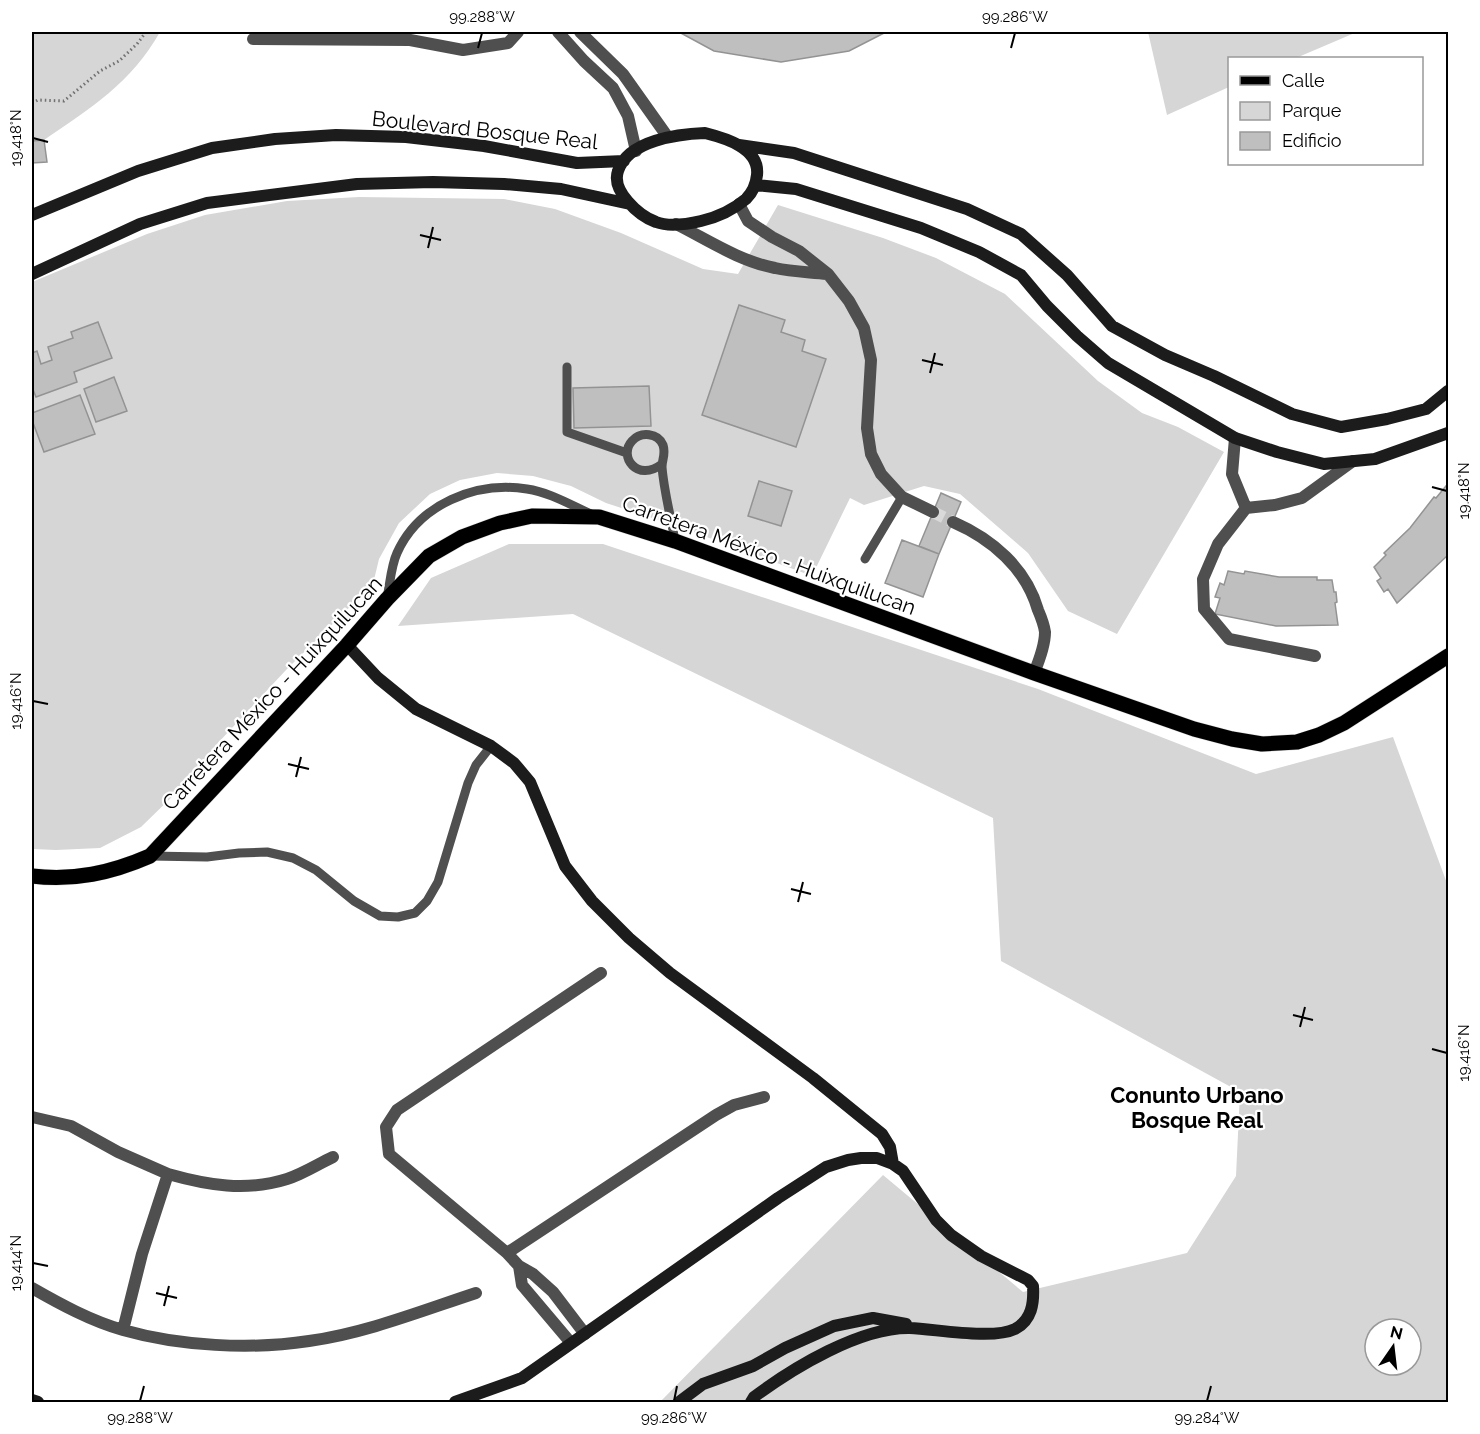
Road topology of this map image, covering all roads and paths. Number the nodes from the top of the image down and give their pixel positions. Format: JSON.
{"nodes":[{"id":1,"x":146,"y":32,"type":"edge"},
{"id":2,"x":519,"y":32,"type":"edge"},
{"id":3,"x":558,"y":32,"type":"edge"},
{"id":4,"x":580,"y":32,"type":"edge"},
{"id":5,"x":253,"y":39,"type":"dead end"},
{"id":6,"x":32,"y":104,"type":"edge"},
{"id":7,"x":667,"y":136,"type":"junction"},
{"id":8,"x":739,"y":145,"type":"junction"},
{"id":9,"x":636,"y":151,"type":"junction"},
{"id":10,"x":624,"y":161,"type":"junction"},
{"id":11,"x":756,"y":185,"type":"junction"},
{"id":12,"x":630,"y":204,"type":"junction"},
{"id":13,"x":739,"y":204,"type":"junction"},
{"id":14,"x":32,"y":215,"type":"edge"},
{"id":15,"x":676,"y":224,"type":"junction"},
{"id":16,"x":32,"y":273,"type":"edge"},
{"id":17,"x":828,"y":274,"type":"junction"},
{"id":18,"x":567,"y":367,"type":"dead end"},
{"id":19,"x":1449,"y":391,"type":"edge"},
{"id":20,"x":1449,"y":432,"type":"edge"},
{"id":21,"x":1235,"y":438,"type":"junction"},
{"id":22,"x":627,"y":453,"type":"junction"},
{"id":23,"x":1353,"y":461,"type":"junction"},
{"id":24,"x":662,"y":464,"type":"junction"},
{"id":25,"x":902,"y":497,"type":"junction"},
{"id":26,"x":1246,"y":508,"type":"junction"},
{"id":27,"x":933,"y":512,"type":"tunnel mouth"},
{"id":28,"x":599,"y":517,"type":"junction"},
{"id":29,"x":953,"y":522,"type":"tunnel mouth"},
{"id":30,"x":675,"y":541,"type":"junction"},
{"id":31,"x":865,"y":559,"type":"dead end"},
{"id":32,"x":387,"y":599,"type":"junction"},
{"id":33,"x":347,"y":645,"type":"junction"},
{"id":34,"x":1315,"y":656,"type":"dead end"},
{"id":35,"x":1449,"y":656,"type":"edge"},
{"id":36,"x":1034,"y":673,"type":"junction"},
{"id":37,"x":491,"y":746,"type":"junction"},
{"id":38,"x":150,"y":856,"type":"junction"},
{"id":39,"x":32,"y":876,"type":"edge"},
{"id":40,"x":601,"y":973,"type":"dead end"},
{"id":41,"x":764,"y":1097,"type":"dead end"},
{"id":42,"x":32,"y":1118,"type":"edge"},
{"id":43,"x":333,"y":1157,"type":"dead end"},
{"id":44,"x":893,"y":1164,"type":"junction"},
{"id":45,"x":168,"y":1174,"type":"junction"},
{"id":46,"x":507,"y":1253,"type":"junction"},
{"id":47,"x":519,"y":1266,"type":"junction"},
{"id":48,"x":32,"y":1288,"type":"edge"},
{"id":49,"x":476,"y":1293,"type":"dead end"},
{"id":50,"x":123,"y":1330,"type":"junction"},
{"id":51,"x":945,"y":1331,"type":"junction"},
{"id":52,"x":585,"y":1334,"type":"junction"},
{"id":53,"x":571,"y":1343,"type":"junction"},
{"id":54,"x":32,"y":1400,"type":"edge"},
{"id":55,"x":38,"y":1402,"type":"edge"},
{"id":56,"x":455,"y":1402,"type":"edge"},
{"id":57,"x":679,"y":1402,"type":"edge"},
{"id":58,"x":751,"y":1402,"type":"edge"}],
"edges":[{"from":1,"to":6,"type":"path"},
{"from":2,"to":5,"type":"street"},
{"from":3,"to":9,"type":"street"},
{"from":4,"to":7,"type":"street"},
{"from":7,"to":8,"type":"street"},
{"from":7,"to":9,"type":"street"},
{"from":8,"to":11,"type":"street"},
{"from":8,"to":19,"type":"street"},
{"from":9,"to":10,"type":"street"},
{"from":10,"to":12,"type":"street"},
{"from":10,"to":14,"type":"street","name":"Boulevard Bosque Real"},
{"from":11,"to":13,"type":"street"},
{"from":11,"to":21,"type":"street"},
{"from":12,"to":15,"type":"street"},
{"from":12,"to":16,"type":"street"},
{"from":13,"to":15,"type":"street"},
{"from":13,"to":17,"type":"street"},
{"from":15,"to":17,"type":"street"},
{"from":17,"to":25,"type":"street"},
{"from":18,"to":22,"type":"lane"},
{"from":20,"to":23,"type":"street"},
{"from":21,"to":23,"type":"street"},
{"from":21,"to":26,"type":"street"},
{"from":22,"to":24,"type":"lane"},
{"from":22,"to":24,"type":"lane"},
{"from":23,"to":26,"type":"street"},
{"from":24,"to":30,"type":"lane"},
{"from":25,"to":27,"type":"street"},
{"from":25,"to":31,"type":"lane"},
{"from":26,"to":34,"type":"street"},
{"from":28,"to":30,"type":"main road","name":"Carretera México - Huixquilucan"},
{"from":28,"to":32,"type":"main road","name":"Carretera México - Huixquilucan"},
{"from":28,"to":32,"type":"lane"},
{"from":29,"to":36,"type":"street"},
{"from":30,"to":36,"type":"main road","name":"Carretera México - Huixquilucan"},
{"from":32,"to":33,"type":"main road","name":"Carretera México - Huixquilucan"},
{"from":33,"to":37,"type":"street"},
{"from":33,"to":38,"type":"main road","name":"Carretera México - Huixquilucan"},
{"from":35,"to":36,"type":"main road","name":"Carretera México - Huixquilucan"},
{"from":37,"to":38,"type":"lane"},
{"from":37,"to":44,"type":"street"},
{"from":38,"to":39,"type":"main road","name":"Carretera México - Huixquilucan"},
{"from":40,"to":46,"type":"street"},
{"from":41,"to":46,"type":"street"},
{"from":42,"to":45,"type":"street"},
{"from":43,"to":45,"type":"street"},
{"from":44,"to":51,"type":"street"},
{"from":44,"to":52,"type":"street"},
{"from":45,"to":50,"type":"street"},
{"from":46,"to":47,"type":"street"},
{"from":47,"to":52,"type":"street"},
{"from":47,"to":53,"type":"street"},
{"from":48,"to":50,"type":"street"},
{"from":49,"to":50,"type":"street"},
{"from":51,"to":57,"type":"street"},
{"from":51,"to":58,"type":"street"},
{"from":52,"to":53,"type":"street"},
{"from":53,"to":56,"type":"street"},
{"from":54,"to":55,"type":"street"}]}
